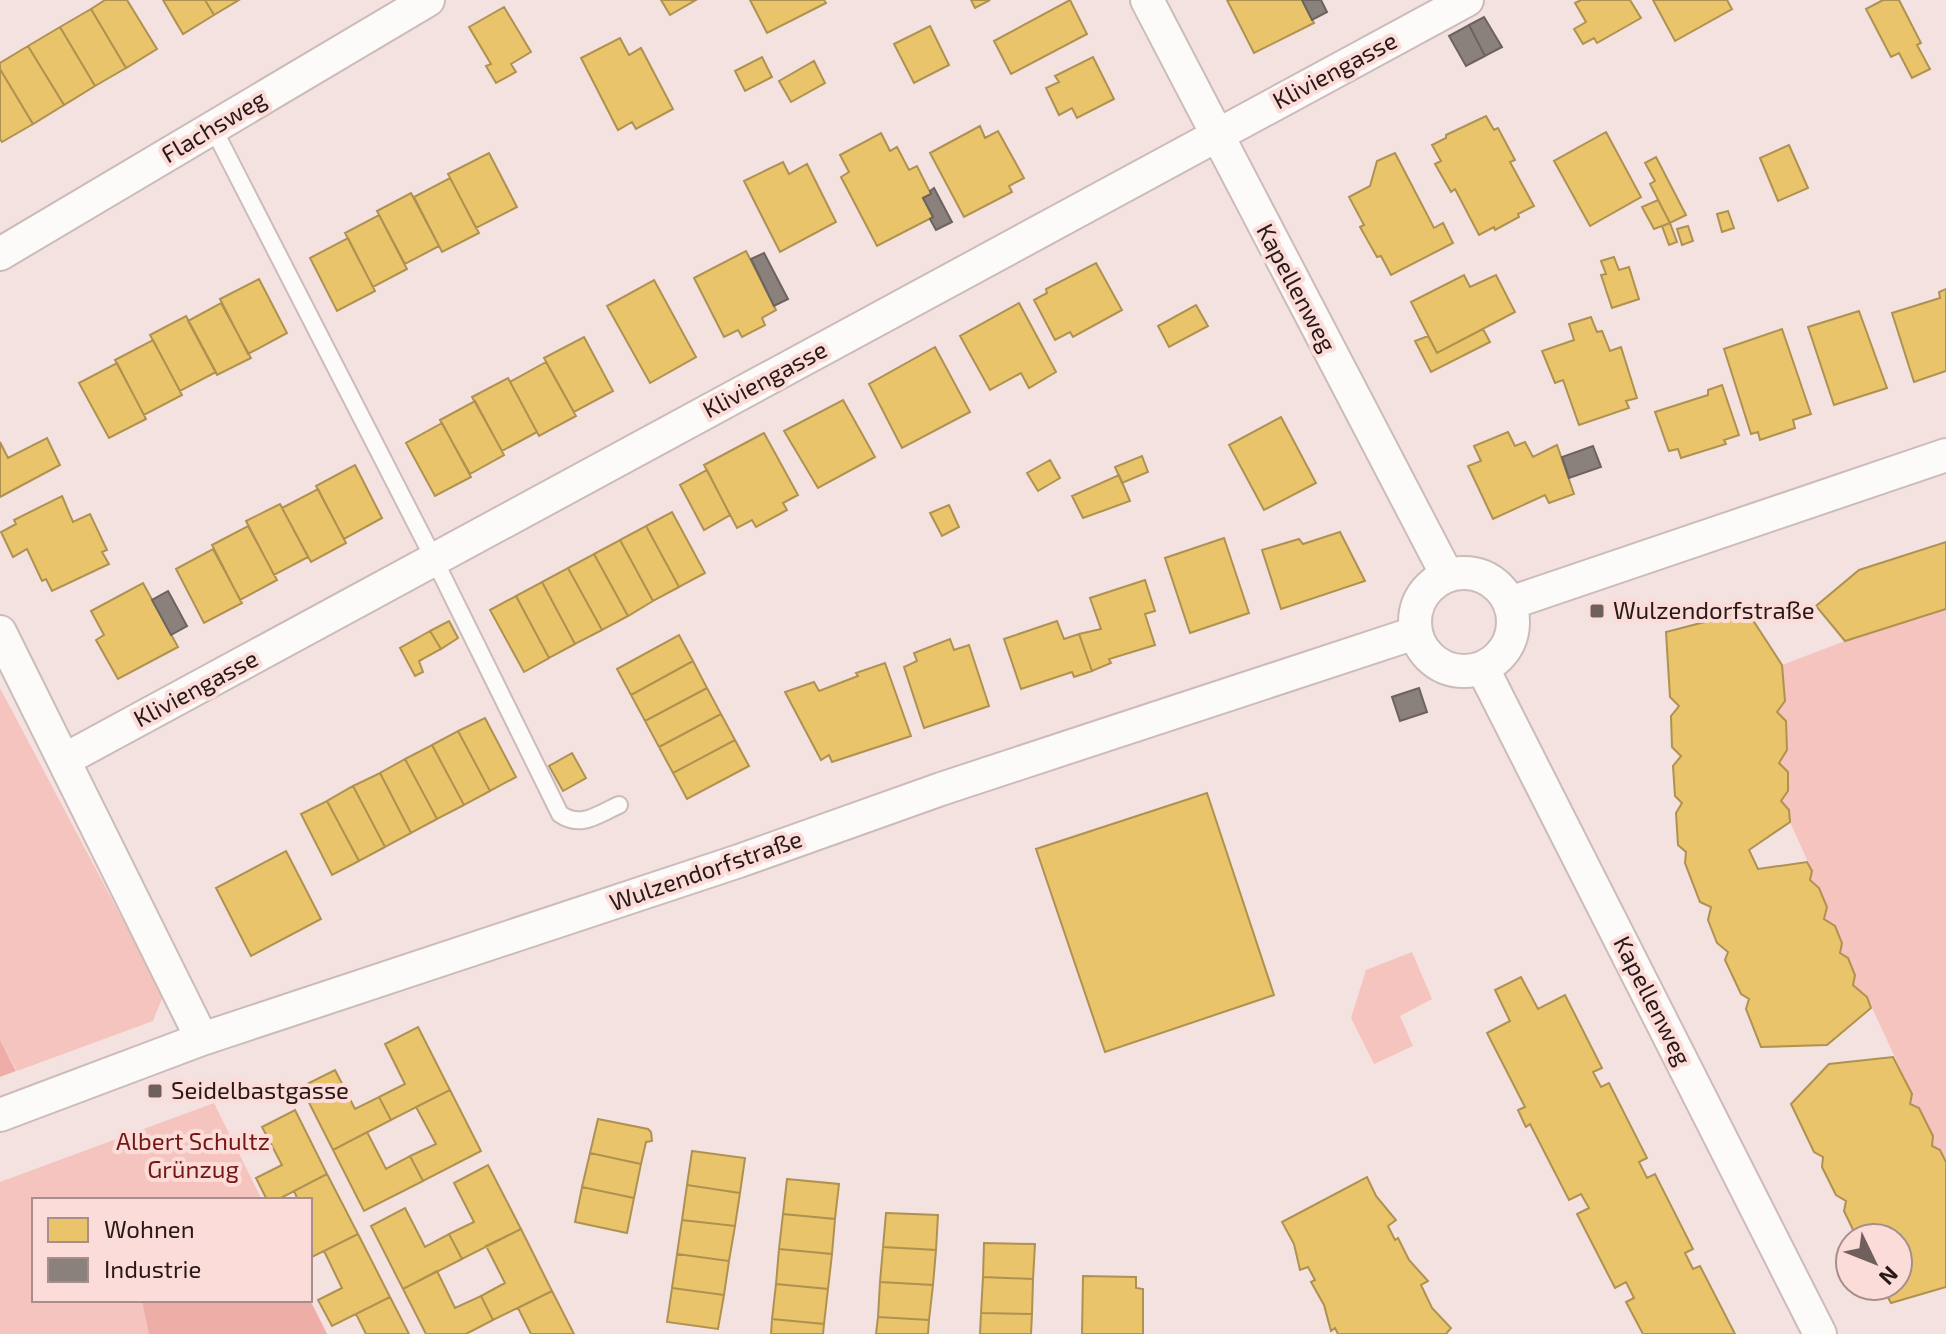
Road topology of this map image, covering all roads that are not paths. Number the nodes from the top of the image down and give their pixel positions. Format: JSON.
{"nodes":[{"id":1,"x":428,"y":0,"type":"edge"},
{"id":2,"x":1147,"y":0,"type":"edge"},
{"id":3,"x":1467,"y":0,"type":"edge"},
{"id":4,"x":213,"y":128,"type":"junction"},
{"id":5,"x":1216,"y":135,"type":"junction"},
{"id":6,"x":0,"y":254,"type":"edge"},
{"id":7,"x":1946,"y":455,"type":"edge"},
{"id":8,"x":434,"y":559,"type":"junction"},
{"id":9,"x":1447,"y":575,"type":"junction"},
{"id":10,"x":1510,"y":603,"type":"junction"},
{"id":11,"x":0,"y":632,"type":"edge"},
{"id":12,"x":1415,"y":633,"type":"junction"},
{"id":13,"x":1483,"y":669,"type":"junction"},
{"id":14,"x":64,"y":760,"type":"junction"},
{"id":15,"x":619,"y":805,"type":"dead end"},
{"id":16,"x":202,"y":1039,"type":"junction"},
{"id":17,"x":0,"y":1115,"type":"edge"},
{"id":18,"x":1820,"y":1334,"type":"edge"}],
"edges":[{"from":1,"to":4,"type":"street","name":"Flachsweg"},
{"from":2,"to":5,"type":"street","name":"Kapellenweg"},
{"from":3,"to":5,"type":"street","name":"Kliviengasse"},
{"from":4,"to":6,"type":"street","name":"Flachsweg"},
{"from":4,"to":8,"type":"lane"},
{"from":5,"to":8,"type":"street","name":"Kliviengasse"},
{"from":5,"to":9,"type":"street","name":"Kapellenweg"},
{"from":7,"to":10,"type":"street"},
{"from":8,"to":14,"type":"street","name":"Kliviengasse"},
{"from":8,"to":15,"type":"lane"},
{"from":9,"to":10,"type":"street"},
{"from":9,"to":12,"type":"street"},
{"from":10,"to":13,"type":"street"},
{"from":11,"to":14,"type":"street"},
{"from":12,"to":13,"type":"street"},
{"from":12,"to":16,"type":"street","name":"Wulzendorfstraße"},
{"from":13,"to":18,"type":"street","name":"Kapellenweg"},
{"from":14,"to":16,"type":"street"},
{"from":16,"to":17,"type":"street","name":"Wulzendorfstraße"}]}
